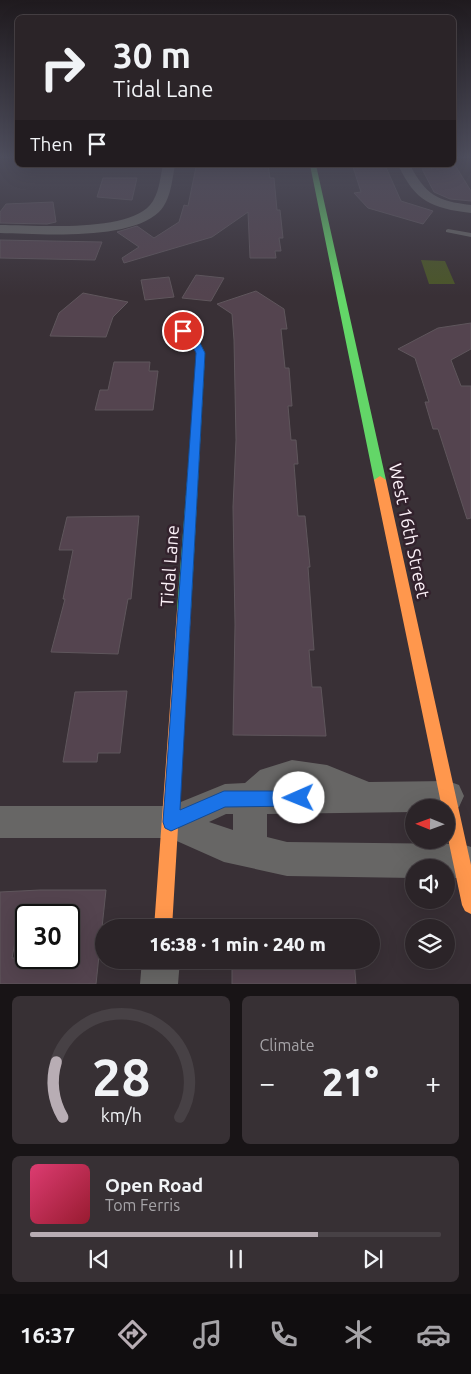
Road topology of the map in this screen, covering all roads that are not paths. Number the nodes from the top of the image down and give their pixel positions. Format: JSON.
{"nodes":[{"id":1,"x":158,"y":204,"type":"edge"},
{"id":2,"x":321,"y":204,"type":"edge"},
{"id":3,"x":443,"y":204,"type":"edge"},
{"id":4,"x":471,"y":208,"type":"edge"},
{"id":5,"x":0,"y":229,"type":"edge"},
{"id":6,"x":448,"y":231,"type":"dead end"},
{"id":7,"x":471,"y":235,"type":"edge"},
{"id":8,"x":173,"y":325,"type":"dead end"},
{"id":9,"x":448,"y":796,"type":"junction"},
{"id":10,"x":250,"y":800,"type":"junction"},
{"id":11,"x":0,"y":822,"type":"edge"},
{"id":12,"x":171,"y":822,"type":"junction"},
{"id":13,"x":250,"y":851,"type":"junction"},
{"id":14,"x":462,"y":861,"type":"junction"},
{"id":15,"x":471,"y":905,"type":"edge"},
{"id":16,"x":164,"y":919,"type":"edge"},
{"id":17,"x":160,"y":969,"type":"edge"},
{"id":18,"x":159,"y":984,"type":"edge"}],
"edges":[{"from":1,"to":5,"type":"street"},
{"from":2,"to":9,"type":"street","name":"West 16th Street"},
{"from":3,"to":4,"type":"street"},
{"from":6,"to":7,"type":"lane"},
{"from":8,"to":12,"type":"street","name":"Tidal Lane"},
{"from":9,"to":10,"type":"street"},
{"from":9,"to":14,"type":"street","name":"West 16th Street"},
{"from":10,"to":12,"type":"street"},
{"from":10,"to":13,"type":"street"},
{"from":11,"to":12,"type":"street"},
{"from":12,"to":13,"type":"street"},
{"from":12,"to":16,"type":"street","name":"Tidal Lane"},
{"from":13,"to":14,"type":"street"},
{"from":14,"to":15,"type":"street","name":"West 16th Street"},
{"from":17,"to":18,"type":"street"}]}
